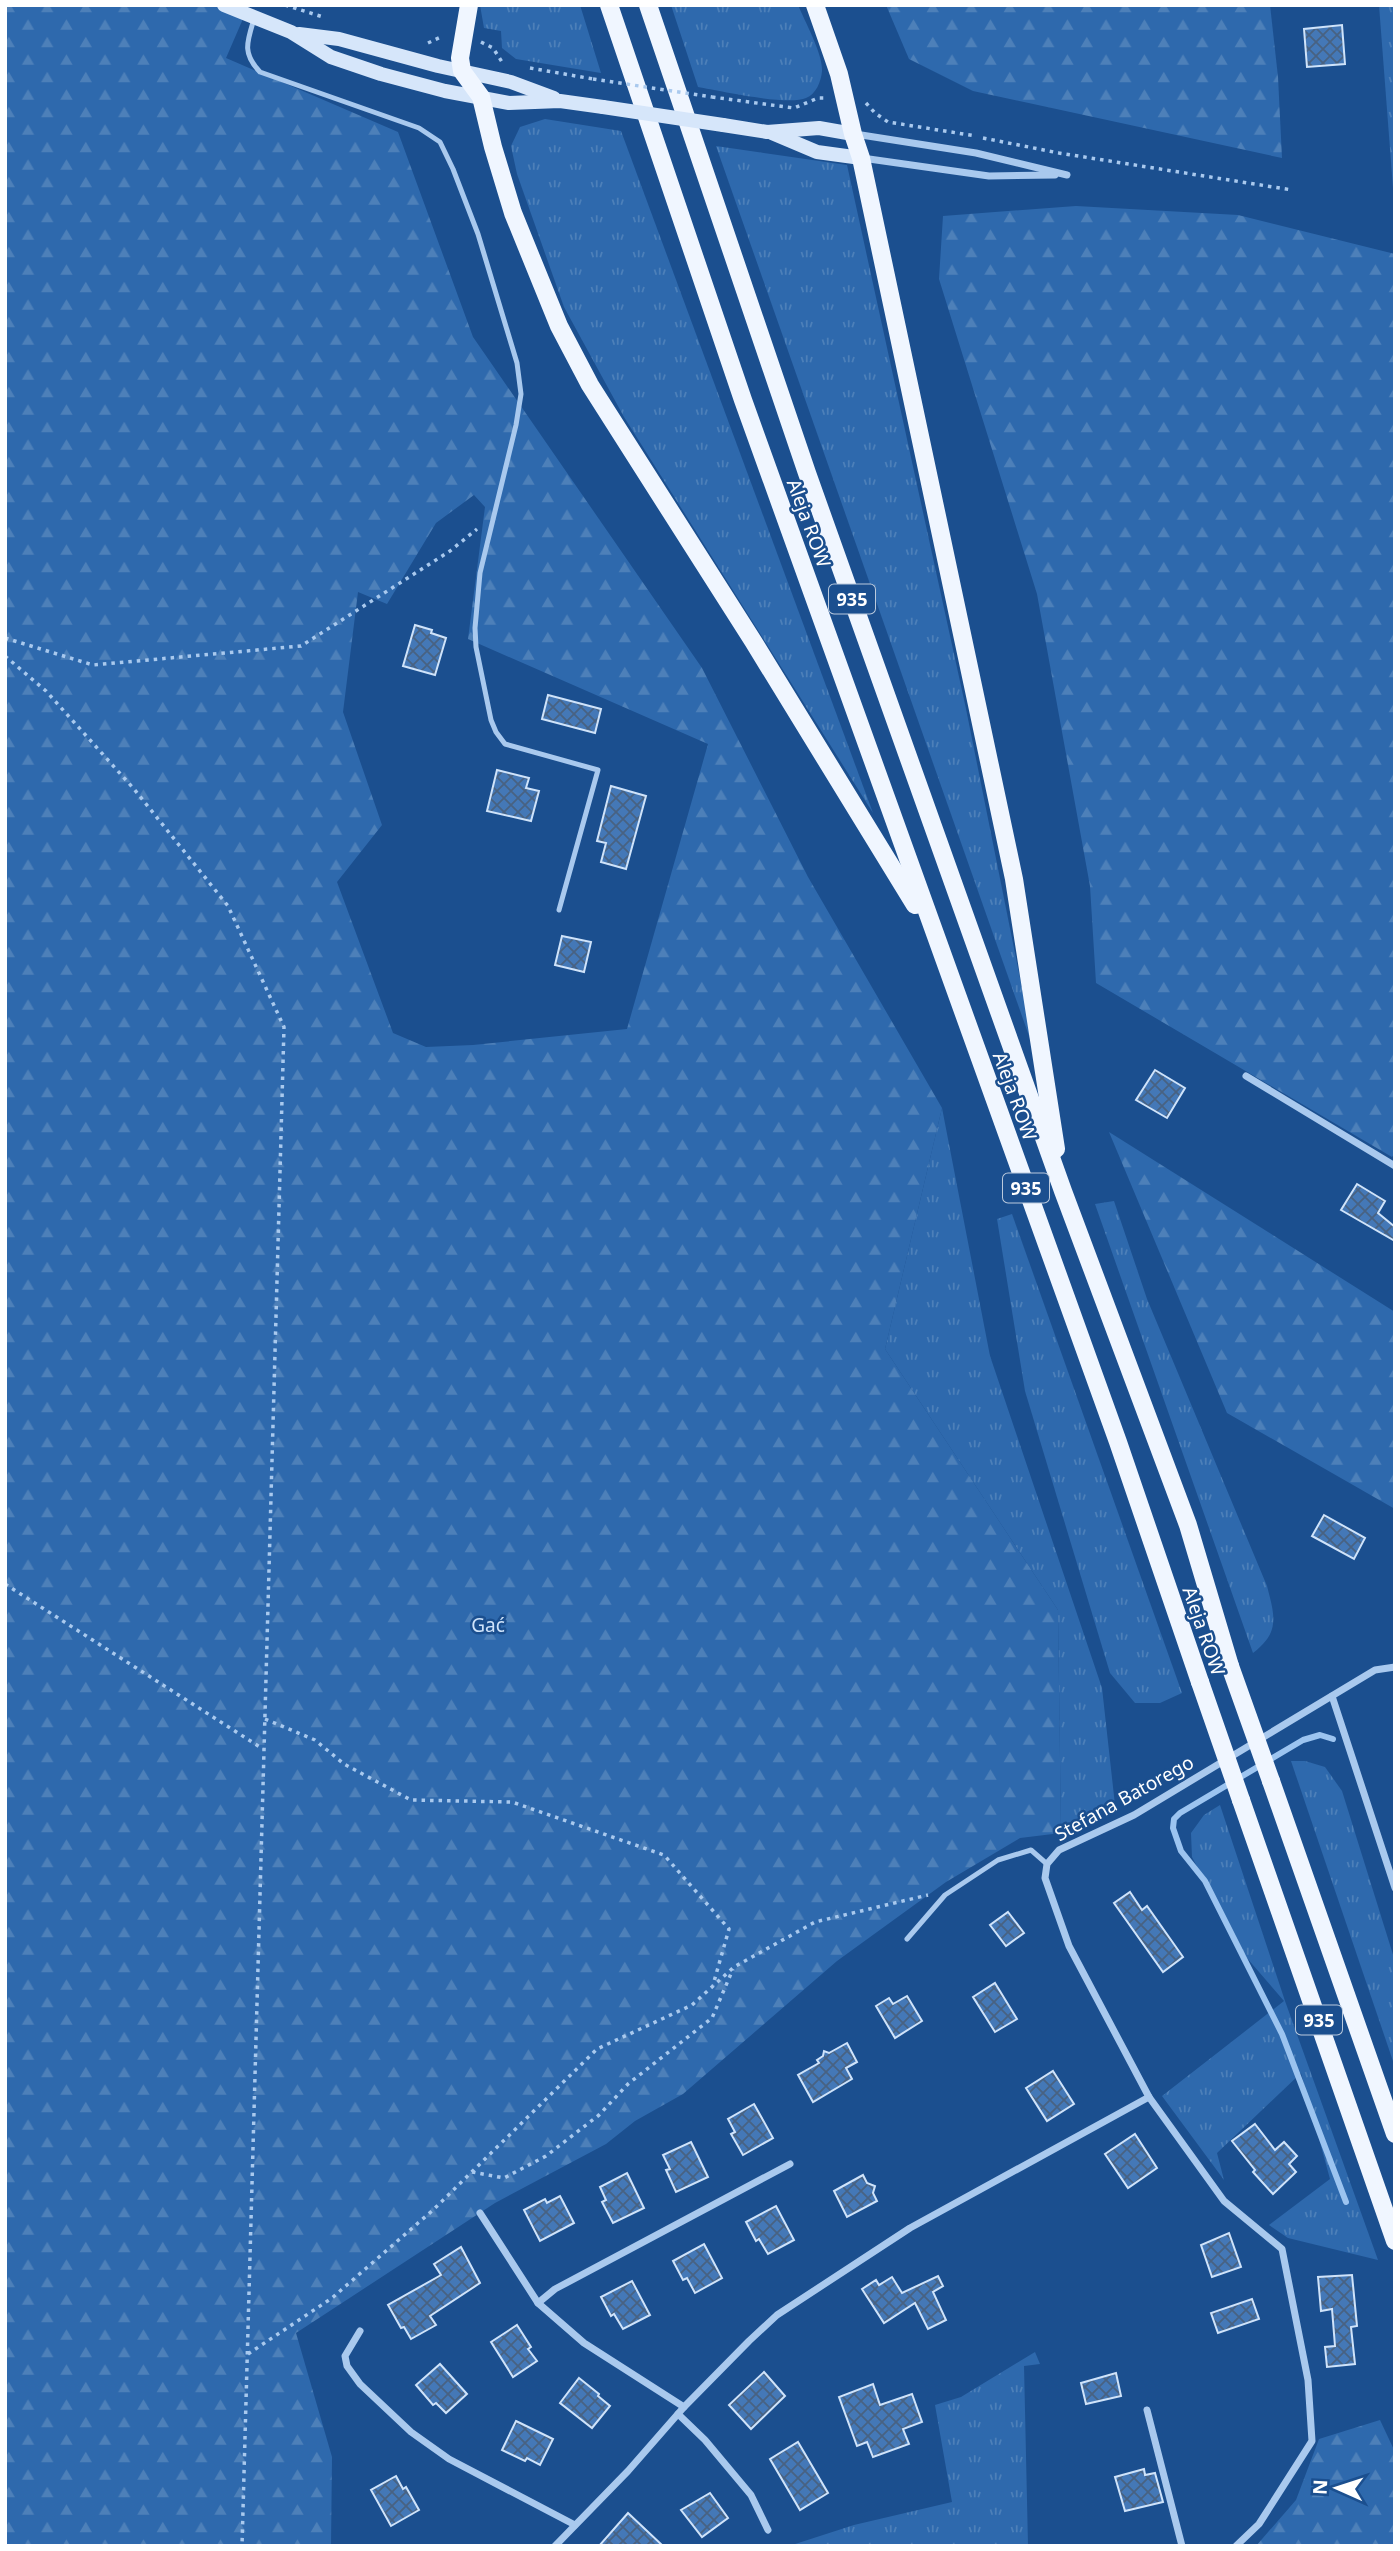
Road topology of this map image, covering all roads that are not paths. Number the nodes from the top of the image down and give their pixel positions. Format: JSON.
{"nodes":[{"id":1,"x":224,"y":5,"type":"edge"},
{"id":2,"x":469,"y":5,"type":"edge"},
{"id":3,"x":609,"y":5,"type":"edge"},
{"id":4,"x":648,"y":5,"type":"edge"},
{"id":5,"x":816,"y":5,"type":"edge"},
{"id":6,"x":254,"y":19,"type":"junction"},
{"id":7,"x":291,"y":32,"type":"junction"},
{"id":8,"x":462,"y":71,"type":"junction"},
{"id":9,"x":481,"y":97,"type":"junction"},
{"id":10,"x":559,"y":101,"type":"junction"},
{"id":11,"x":767,"y":132,"type":"junction"},
{"id":12,"x":853,"y":134,"type":"junction"},
{"id":13,"x":861,"y":158,"type":"junction"},
{"id":14,"x":559,"y":910,"type":"dead end"},
{"id":15,"x":933,"y":934,"type":"junction"},
{"id":16,"x":1246,"y":1076,"type":"dead end"},
{"id":17,"x":1395,"y":1166,"type":"edge"},
{"id":18,"x":1063,"y":1191,"type":"junction"},
{"id":19,"x":1395,"y":1667,"type":"edge"},
{"id":20,"x":1332,"y":1696,"type":"junction"},
{"id":21,"x":1046,"y":1864,"type":"junction"},
{"id":22,"x":1395,"y":1888,"type":"edge"},
{"id":23,"x":907,"y":1939,"type":"dead end"},
{"id":24,"x":1149,"y":2096,"type":"junction"},
{"id":25,"x":1395,"y":2134,"type":"edge"},
{"id":26,"x":790,"y":2165,"type":"dead end"},
{"id":27,"x":480,"y":2213,"type":"dead end"},
{"id":28,"x":1395,"y":2241,"type":"edge"},
{"id":29,"x":538,"y":2303,"type":"junction"},
{"id":30,"x":360,"y":2331,"type":"dead end"},
{"id":31,"x":684,"y":2407,"type":"junction"},
{"id":32,"x":1147,"y":2410,"type":"dead end"},
{"id":33,"x":678,"y":2414,"type":"junction"},
{"id":34,"x":575,"y":2525,"type":"junction"},
{"id":35,"x":768,"y":2530,"type":"dead end"},
{"id":36,"x":555,"y":2546,"type":"edge"},
{"id":37,"x":1182,"y":2546,"type":"edge"},
{"id":38,"x":1236,"y":2546,"type":"edge"}],
"edges":[{"from":1,"to":6,"type":"street"},
{"from":2,"to":8,"type":"main road"},
{"from":3,"to":15,"type":"main road","name":"Aleja ROW","number":"935"},
{"from":4,"to":18,"type":"main road","name":"Aleja ROW","number":"935"},
{"from":5,"to":12,"type":"main road"},
{"from":6,"to":7,"type":"street"},
{"from":6,"to":14,"type":"lane"},
{"from":7,"to":8,"type":"street"},
{"from":7,"to":9,"type":"street"},
{"from":8,"to":9,"type":"main road"},
{"from":8,"to":10,"type":"street"},
{"from":9,"to":10,"type":"street"},
{"from":9,"to":15,"type":"main road"},
{"from":10,"to":11,"type":"street","bridge":true},
{"from":11,"to":12,"type":"street"},
{"from":11,"to":13,"type":"street"},
{"from":12,"to":13,"type":"main road"},
{"from":12,"to":13,"type":"street"},
{"from":13,"to":18,"type":"main road"},
{"from":15,"to":28,"type":"main road","name":"Aleja ROW","number":"935","bridge":true},
{"from":16,"to":17,"type":"street"},
{"from":18,"to":25,"type":"main road","name":"Aleja ROW","number":"935","bridge":true},
{"from":19,"to":20,"type":"street","name":"Stefana Batorego"},
{"from":20,"to":21,"type":"street","name":"Stefana Batorego"},
{"from":20,"to":22,"type":"street"},
{"from":21,"to":23,"type":"lane"},
{"from":21,"to":24,"type":"street","name":"Stefana Batorego"},
{"from":24,"to":31,"type":"street"},
{"from":24,"to":38,"type":"street","name":"Stefana Batorego"},
{"from":26,"to":29,"type":"street"},
{"from":27,"to":29,"type":"street"},
{"from":29,"to":31,"type":"street"},
{"from":30,"to":34,"type":"street"},
{"from":31,"to":33,"type":"street"},
{"from":32,"to":37,"type":"street"},
{"from":33,"to":34,"type":"street"},
{"from":33,"to":35,"type":"street"},
{"from":34,"to":36,"type":"street"}]}
